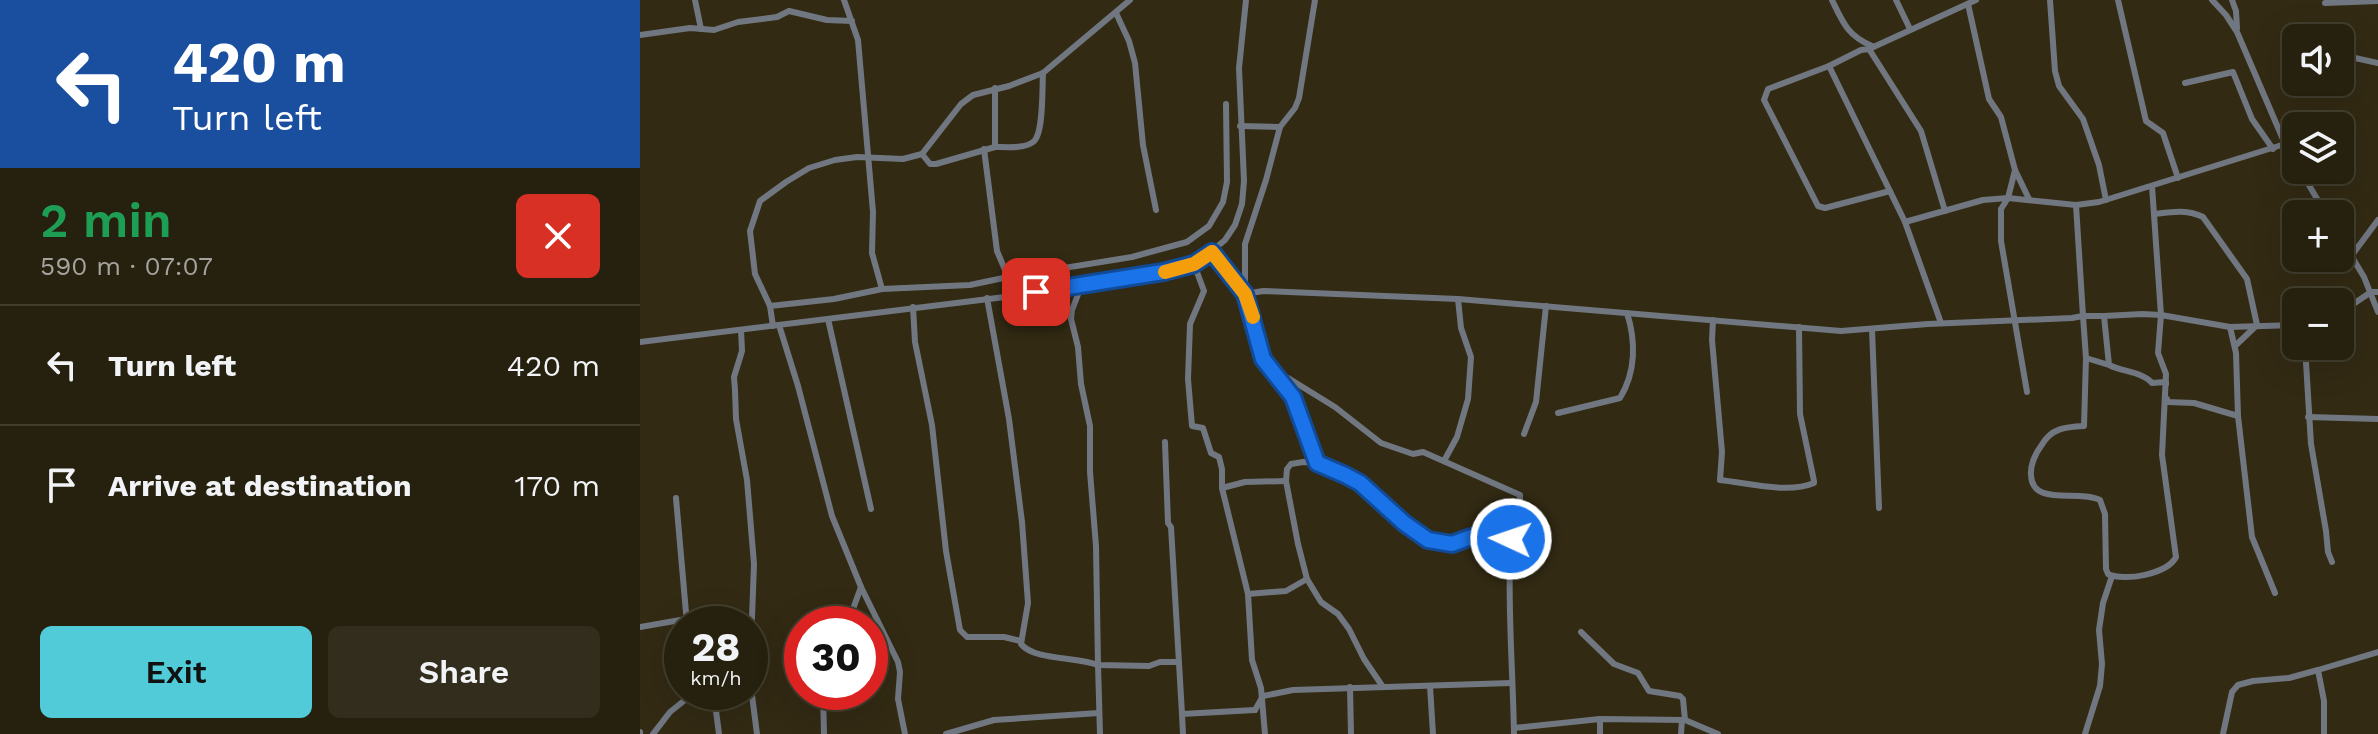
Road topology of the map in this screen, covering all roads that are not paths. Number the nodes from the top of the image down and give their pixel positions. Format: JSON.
{"nodes":[{"id":1,"x":695,"y":0,"type":"edge"},
{"id":2,"x":844,"y":0,"type":"edge"},
{"id":3,"x":1130,"y":0,"type":"edge"},
{"id":4,"x":1246,"y":0,"type":"edge"},
{"id":5,"x":1315,"y":0,"type":"edge"},
{"id":6,"x":1832,"y":0,"type":"edge"},
{"id":7,"x":1896,"y":0,"type":"edge"},
{"id":8,"x":1976,"y":0,"type":"edge"},
{"id":9,"x":2050,"y":0,"type":"edge"},
{"id":10,"x":2118,"y":0,"type":"edge"},
{"id":11,"x":2212,"y":0,"type":"edge"},
{"id":12,"x":2232,"y":0,"type":"edge"},
{"id":13,"x":2378,"y":1,"type":"edge"},
{"id":14,"x":2325,"y":3,"type":"dead end"},
{"id":15,"x":1968,"y":4,"type":"junction"},
{"id":16,"x":1116,"y":13,"type":"junction"},
{"id":17,"x":852,"y":21,"type":"junction"},
{"id":18,"x":701,"y":29,"type":"junction"},
{"id":19,"x":1910,"y":29,"type":"junction"},
{"id":20,"x":2237,"y":32,"type":"junction"},
{"id":21,"x":640,"y":35,"type":"edge"},
{"id":22,"x":1871,"y":48,"type":"junction"},
{"id":23,"x":2354,"y":58,"type":"edge"},
{"id":24,"x":2378,"y":63,"type":"edge"},
{"id":25,"x":1829,"y":66,"type":"junction"},
{"id":26,"x":1043,"y":73,"type":"junction"},
{"id":27,"x":2185,"y":83,"type":"dead end"},
{"id":28,"x":995,"y":88,"type":"junction"},
{"id":29,"x":1226,"y":104,"type":"dead end"},
{"id":30,"x":1240,"y":126,"type":"junction"},
{"id":31,"x":1280,"y":127,"type":"junction"},
{"id":32,"x":2282,"y":137,"type":"edge"},
{"id":33,"x":2282,"y":145,"type":"edge"},
{"id":34,"x":995,"y":147,"type":"junction"},
{"id":35,"x":984,"y":149,"type":"junction"},
{"id":36,"x":2273,"y":149,"type":"junction"},
{"id":37,"x":922,"y":154,"type":"junction"},
{"id":38,"x":869,"y":157,"type":"junction"},
{"id":39,"x":2015,"y":170,"type":"junction"},
{"id":40,"x":2178,"y":178,"type":"junction"},
{"id":41,"x":2152,"y":186,"type":"junction"},
{"id":42,"x":1890,"y":191,"type":"junction"},
{"id":43,"x":2008,"y":198,"type":"junction"},
{"id":44,"x":2029,"y":199,"type":"junction"},
{"id":45,"x":2106,"y":200,"type":"junction"},
{"id":46,"x":2076,"y":205,"type":"junction"},
{"id":47,"x":1156,"y":210,"type":"dead end"},
{"id":48,"x":1945,"y":211,"type":"junction"},
{"id":49,"x":2154,"y":214,"type":"junction"},
{"id":50,"x":2378,"y":220,"type":"edge"},
{"id":51,"x":1905,"y":222,"type":"junction"},
{"id":52,"x":1212,"y":252,"type":"junction"},
{"id":53,"x":2354,"y":252,"type":"edge"},
{"id":54,"x":2354,"y":258,"type":"edge"},
{"id":55,"x":1194,"y":264,"type":"junction"},
{"id":56,"x":1008,"y":277,"type":"junction"},
{"id":57,"x":1082,"y":284,"type":"junction"},
{"id":58,"x":882,"y":289,"type":"junction"},
{"id":59,"x":2374,"y":292,"type":"edge"},
{"id":60,"x":1245,"y":294,"type":"junction"},
{"id":61,"x":987,"y":298,"type":"junction"},
{"id":62,"x":1458,"y":299,"type":"junction"},
{"id":63,"x":2354,"y":304,"type":"edge"},
{"id":64,"x":770,"y":306,"type":"junction"},
{"id":65,"x":1546,"y":306,"type":"junction"},
{"id":66,"x":913,"y":307,"type":"junction"},
{"id":67,"x":2378,"y":312,"type":"edge"},
{"id":68,"x":1627,"y":313,"type":"junction"},
{"id":69,"x":2161,"y":315,"type":"junction"},
{"id":70,"x":2083,"y":316,"type":"junction"},
{"id":71,"x":2104,"y":316,"type":"junction"},
{"id":72,"x":828,"y":319,"type":"junction"},
{"id":73,"x":1713,"y":320,"type":"junction"},
{"id":74,"x":2016,"y":321,"type":"junction"},
{"id":75,"x":1941,"y":323,"type":"junction"},
{"id":76,"x":2257,"y":325,"type":"junction"},
{"id":77,"x":2282,"y":325,"type":"edge"},
{"id":78,"x":776,"y":326,"type":"junction"},
{"id":79,"x":1799,"y":327,"type":"junction"},
{"id":80,"x":2230,"y":327,"type":"junction"},
{"id":81,"x":1872,"y":329,"type":"junction"},
{"id":82,"x":741,"y":330,"type":"junction"},
{"id":83,"x":640,"y":342,"type":"edge"},
{"id":84,"x":2235,"y":346,"type":"junction"},
{"id":85,"x":2086,"y":358,"type":"junction"},
{"id":86,"x":2306,"y":360,"type":"edge"},
{"id":87,"x":2109,"y":365,"type":"junction"},
{"id":88,"x":1278,"y":377,"type":"junction"},
{"id":89,"x":2166,"y":382,"type":"junction"},
{"id":90,"x":2027,"y":392,"type":"dead end"},
{"id":91,"x":1558,"y":413,"type":"dead end"},
{"id":92,"x":2238,"y":416,"type":"junction"},
{"id":93,"x":2308,"y":417,"type":"junction"},
{"id":94,"x":2378,"y":419,"type":"edge"},
{"id":95,"x":1524,"y":434,"type":"dead end"},
{"id":96,"x":1165,"y":442,"type":"dead end"},
{"id":97,"x":1444,"y":461,"type":"junction"},
{"id":98,"x":1317,"y":463,"type":"junction"},
{"id":99,"x":1286,"y":481,"type":"junction"},
{"id":100,"x":1222,"y":488,"type":"junction"},
{"id":101,"x":676,"y":498,"type":"dead end"},
{"id":102,"x":1879,"y":508,"type":"dead end"},
{"id":103,"x":871,"y":509,"type":"dead end"},
{"id":104,"x":1511,"y":539,"type":"junction"},
{"id":105,"x":2332,"y":562,"type":"dead end"},
{"id":106,"x":2112,"y":576,"type":"junction"},
{"id":107,"x":1307,"y":579,"type":"junction"},
{"id":108,"x":861,"y":587,"type":"junction"},
{"id":109,"x":2275,"y":593,"type":"dead end"},
{"id":110,"x":1248,"y":594,"type":"junction"},
{"id":111,"x":685,"y":606,"type":"edge"},
{"id":112,"x":752,"y":606,"type":"edge"},
{"id":113,"x":854,"y":606,"type":"edge"},
{"id":114,"x":664,"y":624,"type":"edge"},
{"id":115,"x":640,"y":627,"type":"edge"},
{"id":116,"x":1581,"y":632,"type":"dead end"},
{"id":117,"x":1021,"y":641,"type":"junction"},
{"id":118,"x":2378,"y":652,"type":"edge"},
{"id":119,"x":1177,"y":662,"type":"junction"},
{"id":120,"x":1098,"y":665,"type":"junction"},
{"id":121,"x":2318,"y":670,"type":"junction"},
{"id":122,"x":1511,"y":683,"type":"junction"},
{"id":123,"x":1430,"y":686,"type":"junction"},
{"id":124,"x":1350,"y":687,"type":"junction"},
{"id":125,"x":1383,"y":687,"type":"junction"},
{"id":126,"x":1263,"y":696,"type":"junction"},
{"id":127,"x":672,"y":710,"type":"edge"},
{"id":128,"x":716,"y":710,"type":"edge"},
{"id":129,"x":754,"y":710,"type":"edge"},
{"id":130,"x":823,"y":710,"type":"edge"},
{"id":131,"x":1099,"y":713,"type":"junction"},
{"id":132,"x":1182,"y":714,"type":"junction"},
{"id":133,"x":1600,"y":719,"type":"junction"},
{"id":134,"x":1684,"y":720,"type":"junction"},
{"id":135,"x":1514,"y":731,"type":"edge"},
{"id":136,"x":653,"y":734,"type":"edge"},
{"id":137,"x":719,"y":734,"type":"edge"},
{"id":138,"x":757,"y":734,"type":"edge"},
{"id":139,"x":824,"y":734,"type":"edge"},
{"id":140,"x":905,"y":734,"type":"edge"},
{"id":141,"x":946,"y":734,"type":"edge"},
{"id":142,"x":1100,"y":734,"type":"edge"},
{"id":143,"x":1183,"y":734,"type":"edge"},
{"id":144,"x":1265,"y":734,"type":"edge"},
{"id":145,"x":1351,"y":734,"type":"edge"},
{"id":146,"x":1433,"y":734,"type":"edge"},
{"id":147,"x":1600,"y":734,"type":"edge"},
{"id":148,"x":1681,"y":734,"type":"edge"},
{"id":149,"x":1718,"y":734,"type":"edge"},
{"id":150,"x":2085,"y":734,"type":"edge"},
{"id":151,"x":2223,"y":734,"type":"edge"},
{"id":152,"x":2324,"y":734,"type":"edge"}],
"edges":[{"from":1,"to":18,"type":"street"},
{"from":2,"to":17,"type":"street"},
{"from":3,"to":16,"type":"street"},
{"from":4,"to":30,"type":"street"},
{"from":5,"to":31,"type":"street"},
{"from":6,"to":22,"type":"street"},
{"from":7,"to":19,"type":"street"},
{"from":8,"to":15,"type":"street"},
{"from":9,"to":45,"type":"street"},
{"from":10,"to":40,"type":"street"},
{"from":11,"to":20,"type":"street"},
{"from":12,"to":20,"type":"street"},
{"from":13,"to":14,"type":"street"},
{"from":15,"to":19,"type":"street"},
{"from":15,"to":39,"type":"street"},
{"from":16,"to":26,"type":"street"},
{"from":16,"to":47,"type":"street"},
{"from":17,"to":18,"type":"street"},
{"from":17,"to":38,"type":"street"},
{"from":18,"to":21,"type":"street"},
{"from":19,"to":22,"type":"street"},
{"from":20,"to":32,"type":"street"},
{"from":22,"to":25,"type":"street"},
{"from":22,"to":48,"type":"street"},
{"from":23,"to":24,"type":"street"},
{"from":25,"to":42,"type":"street"},
{"from":25,"to":42,"type":"street"},
{"from":26,"to":28,"type":"street"},
{"from":26,"to":34,"type":"street"},
{"from":27,"to":36,"type":"street"},
{"from":28,"to":34,"type":"street"},
{"from":28,"to":37,"type":"street"},
{"from":29,"to":56,"type":"street"},
{"from":30,"to":31,"type":"street"},
{"from":30,"to":52,"type":"street"},
{"from":31,"to":60,"type":"street"},
{"from":33,"to":36,"type":"street"},
{"from":34,"to":35,"type":"street"},
{"from":35,"to":37,"type":"street"},
{"from":35,"to":56,"type":"street"},
{"from":36,"to":40,"type":"street"},
{"from":37,"to":38,"type":"street"},
{"from":38,"to":58,"type":"street"},
{"from":38,"to":64,"type":"street"},
{"from":39,"to":43,"type":"street"},
{"from":39,"to":44,"type":"street"},
{"from":40,"to":41,"type":"street"},
{"from":41,"to":45,"type":"street"},
{"from":41,"to":49,"type":"street"},
{"from":42,"to":51,"type":"street"},
{"from":43,"to":44,"type":"street"},
{"from":43,"to":48,"type":"street"},
{"from":43,"to":74,"type":"street"},
{"from":44,"to":46,"type":"street"},
{"from":45,"to":46,"type":"street"},
{"from":46,"to":70,"type":"street"},
{"from":48,"to":51,"type":"street"},
{"from":49,"to":69,"type":"street"},
{"from":49,"to":76,"type":"street"},
{"from":50,"to":53,"type":"street"},
{"from":51,"to":75,"type":"street"},
{"from":52,"to":55,"type":"street"},
{"from":52,"to":60,"type":"street"},
{"from":54,"to":59,"type":"street"},
{"from":55,"to":57,"type":"street"},
{"from":55,"to":100,"type":"street"},
{"from":56,"to":58,"type":"street"},
{"from":57,"to":61,"type":"street"},
{"from":57,"to":120,"type":"street"},
{"from":58,"to":64,"type":"street"},
{"from":59,"to":63,"type":"street"},
{"from":59,"to":67,"type":"street"},
{"from":60,"to":62,"type":"street"},
{"from":60,"to":88,"type":"street"},
{"from":61,"to":66,"type":"street"},
{"from":61,"to":117,"type":"street"},
{"from":62,"to":65,"type":"street"},
{"from":62,"to":97,"type":"street"},
{"from":64,"to":78,"type":"street"},
{"from":65,"to":68,"type":"street"},
{"from":65,"to":95,"type":"street"},
{"from":66,"to":72,"type":"street"},
{"from":66,"to":117,"type":"street"},
{"from":68,"to":73,"type":"street"},
{"from":68,"to":91,"type":"street"},
{"from":69,"to":71,"type":"street"},
{"from":69,"to":80,"type":"street"},
{"from":69,"to":89,"type":"street"},
{"from":70,"to":71,"type":"street"},
{"from":70,"to":74,"type":"street"},
{"from":70,"to":85,"type":"street"},
{"from":71,"to":87,"type":"street"},
{"from":72,"to":78,"type":"street"},
{"from":72,"to":103,"type":"street"},
{"from":73,"to":79,"type":"street"},
{"from":73,"to":79,"type":"street"},
{"from":74,"to":75,"type":"street"},
{"from":74,"to":90,"type":"street"},
{"from":75,"to":81,"type":"street"},
{"from":76,"to":77,"type":"street"},
{"from":76,"to":80,"type":"street"},
{"from":76,"to":84,"type":"street"},
{"from":78,"to":82,"type":"street"},
{"from":78,"to":108,"type":"street"},
{"from":79,"to":81,"type":"street"},
{"from":80,"to":84,"type":"street"},
{"from":81,"to":102,"type":"street"},
{"from":82,"to":83,"type":"street"},
{"from":82,"to":112,"type":"street"},
{"from":84,"to":92,"type":"street"},
{"from":85,"to":87,"type":"street"},
{"from":85,"to":106,"type":"street"},
{"from":86,"to":93,"type":"street"},
{"from":87,"to":89,"type":"street"},
{"from":88,"to":97,"type":"street"},
{"from":88,"to":98,"type":"street"},
{"from":89,"to":92,"type":"street"},
{"from":89,"to":106,"type":"street"},
{"from":92,"to":109,"type":"street"},
{"from":93,"to":94,"type":"street"},
{"from":93,"to":105,"type":"street"},
{"from":96,"to":119,"type":"street"},
{"from":97,"to":104,"type":"street"},
{"from":98,"to":99,"type":"street"},
{"from":98,"to":104,"type":"street"},
{"from":99,"to":100,"type":"street"},
{"from":99,"to":107,"type":"street"},
{"from":100,"to":110,"type":"street"},
{"from":101,"to":111,"type":"street"},
{"from":104,"to":122,"type":"street"},
{"from":106,"to":150,"type":"street"},
{"from":107,"to":110,"type":"street"},
{"from":107,"to":125,"type":"street"},
{"from":108,"to":113,"type":"street"},
{"from":108,"to":140,"type":"street"},
{"from":110,"to":126,"type":"street"},
{"from":114,"to":115,"type":"street"},
{"from":116,"to":134,"type":"street"},
{"from":117,"to":120,"type":"street"},
{"from":118,"to":121,"type":"street"},
{"from":119,"to":120,"type":"street"},
{"from":119,"to":132,"type":"street"},
{"from":120,"to":131,"type":"street"},
{"from":121,"to":151,"type":"street"},
{"from":121,"to":152,"type":"street"},
{"from":122,"to":123,"type":"street"},
{"from":122,"to":135,"type":"street"},
{"from":123,"to":125,"type":"street"},
{"from":123,"to":146,"type":"street"},
{"from":124,"to":125,"type":"street"},
{"from":124,"to":126,"type":"street"},
{"from":124,"to":145,"type":"street"},
{"from":126,"to":132,"type":"street"},
{"from":126,"to":144,"type":"street"},
{"from":127,"to":136,"type":"street"},
{"from":128,"to":137,"type":"street"},
{"from":129,"to":138,"type":"street"},
{"from":130,"to":139,"type":"street"},
{"from":131,"to":141,"type":"street"},
{"from":131,"to":142,"type":"street"},
{"from":132,"to":143,"type":"street"},
{"from":133,"to":134,"type":"street"},
{"from":133,"to":135,"type":"street"},
{"from":133,"to":147,"type":"street"},
{"from":134,"to":148,"type":"street"},
{"from":134,"to":149,"type":"street"}]}
